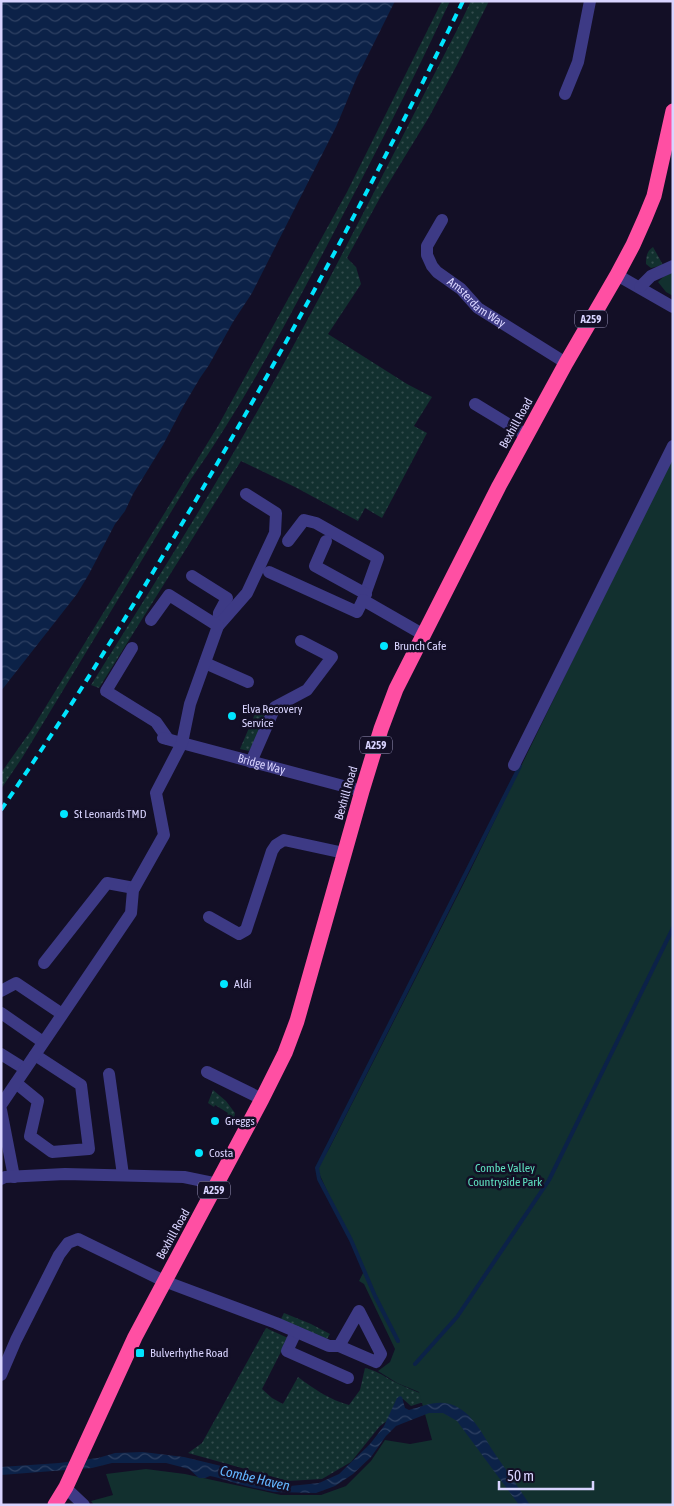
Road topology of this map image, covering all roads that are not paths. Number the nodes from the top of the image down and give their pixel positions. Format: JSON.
{"nodes":[{"id":1,"x":590,"y":1,"type":"edge"},
{"id":2,"x":565,"y":94,"type":"dead end"},
{"id":3,"x":673,"y":111,"type":"edge"},
{"id":4,"x":442,"y":220,"type":"dead end"},
{"id":5,"x":673,"y":266,"type":"edge"},
{"id":6,"x":617,"y":275,"type":"junction"},
{"id":7,"x":640,"y":287,"type":"junction"},
{"id":8,"x":673,"y":307,"type":"edge"},
{"id":9,"x":566,"y":363,"type":"junction"},
{"id":10,"x":475,"y":404,"type":"dead end"},
{"id":11,"x":526,"y":435,"type":"junction"},
{"id":12,"x":673,"y":446,"type":"edge"},
{"id":13,"x":246,"y":494,"type":"dead end"},
{"id":14,"x":288,"y":541,"type":"dead end"},
{"id":15,"x":326,"y":541,"type":"dead end"},
{"id":16,"x":268,"y":572,"type":"dead end"},
{"id":17,"x":192,"y":576,"type":"dead end"},
{"id":18,"x":364,"y":597,"type":"junction"},
{"id":19,"x":151,"y":620,"type":"dead end"},
{"id":20,"x":218,"y":626,"type":"junction"},
{"id":21,"x":424,"y":635,"type":"junction"},
{"id":22,"x":301,"y":641,"type":"dead end"},
{"id":23,"x":132,"y":648,"type":"dead end"},
{"id":24,"x":205,"y":663,"type":"junction"},
{"id":25,"x":248,"y":682,"type":"dead end"},
{"id":26,"x":182,"y":743,"type":"junction"},
{"id":27,"x":251,"y":762,"type":"junction"},
{"id":28,"x":514,"y":765,"type":"dead end"},
{"id":29,"x":362,"y":791,"type":"junction"},
{"id":30,"x":344,"y":853,"type":"junction"},
{"id":31,"x":134,"y":888,"type":"junction"},
{"id":32,"x":209,"y":917,"type":"dead end"},
{"id":33,"x":44,"y":963,"type":"dead end"},
{"id":34,"x":1,"y":991,"type":"edge"},
{"id":35,"x":1,"y":1013,"type":"edge"},
{"id":36,"x":62,"y":1014,"type":"junction"},
{"id":37,"x":43,"y":1042,"type":"junction"},
{"id":38,"x":1,"y":1054,"type":"edge"},
{"id":39,"x":35,"y":1055,"type":"junction"},
{"id":40,"x":25,"y":1069,"type":"junction"},
{"id":41,"x":207,"y":1072,"type":"dead end"},
{"id":42,"x":109,"y":1074,"type":"dead end"},
{"id":43,"x":16,"y":1083,"type":"junction"},
{"id":44,"x":3,"y":1097,"type":"edge"},
{"id":45,"x":262,"y":1099,"type":"junction"},
{"id":46,"x":1,"y":1110,"type":"edge"},
{"id":47,"x":123,"y":1176,"type":"junction"},
{"id":48,"x":8,"y":1178,"type":"edge"},
{"id":49,"x":218,"y":1184,"type":"junction"},
{"id":50,"x":164,"y":1281,"type":"junction"},
{"id":51,"x":296,"y":1332,"type":"junction"},
{"id":52,"x":339,"y":1346,"type":"dead end"},
{"id":53,"x":1,"y":1375,"type":"edge"},
{"id":54,"x":348,"y":1378,"type":"dead end"},
{"id":55,"x":66,"y":1488,"type":"junction"},
{"id":56,"x":55,"y":1505,"type":"edge"},
{"id":57,"x":84,"y":1505,"type":"edge"}],
"edges":[{"from":1,"to":2,"type":"street"},
{"from":3,"to":6,"type":"highway","name":"Bexhill Road","number":"A259"},
{"from":4,"to":9,"type":"street","name":"Amsterdam Way"},
{"from":5,"to":7,"type":"street"},
{"from":6,"to":7,"type":"street"},
{"from":6,"to":9,"type":"highway","name":"Bexhill Road","number":"A259"},
{"from":7,"to":8,"type":"street"},
{"from":9,"to":11,"type":"highway","name":"Bexhill Road","number":"A259"},
{"from":10,"to":11,"type":"street"},
{"from":11,"to":21,"type":"highway","name":"Bexhill Road","number":"A259"},
{"from":12,"to":28,"type":"street"},
{"from":13,"to":20,"type":"street"},
{"from":14,"to":18,"type":"street"},
{"from":15,"to":18,"type":"street"},
{"from":16,"to":18,"type":"street"},
{"from":17,"to":20,"type":"street"},
{"from":18,"to":21,"type":"street"},
{"from":19,"to":20,"type":"street"},
{"from":20,"to":24,"type":"street"},
{"from":21,"to":29,"type":"highway","name":"Bexhill Road","number":"A259"},
{"from":22,"to":27,"type":"street"},
{"from":23,"to":26,"type":"street","name":"Bridge Way"},
{"from":24,"to":25,"type":"street"},
{"from":24,"to":26,"type":"street"},
{"from":26,"to":27,"type":"street","name":"Bridge Way"},
{"from":26,"to":31,"type":"street"},
{"from":27,"to":29,"type":"street","name":"Bridge Way"},
{"from":29,"to":30,"type":"highway","name":"Bexhill Road","number":"A259"},
{"from":30,"to":32,"type":"street"},
{"from":30,"to":45,"type":"highway","name":"Bexhill Road","number":"A259"},
{"from":31,"to":33,"type":"street"},
{"from":31,"to":36,"type":"street"},
{"from":34,"to":36,"type":"street"},
{"from":35,"to":37,"type":"street"},
{"from":36,"to":37,"type":"street"},
{"from":37,"to":39,"type":"street"},
{"from":38,"to":40,"type":"street"},
{"from":39,"to":40,"type":"street"},
{"from":39,"to":43,"type":"street"},
{"from":40,"to":43,"type":"street"},
{"from":41,"to":45,"type":"street"},
{"from":42,"to":47,"type":"street"},
{"from":43,"to":44,"type":"street"},
{"from":45,"to":49,"type":"highway","name":"Bexhill Road","number":"A259"},
{"from":46,"to":48,"type":"street"},
{"from":47,"to":48,"type":"street"},
{"from":47,"to":49,"type":"street"},
{"from":49,"to":50,"type":"highway","name":"Bexhill Road","number":"A259"},
{"from":50,"to":51,"type":"street"},
{"from":50,"to":53,"type":"street"},
{"from":50,"to":55,"type":"highway","name":"Bexhill Road","number":"A259"},
{"from":51,"to":52,"type":"street"},
{"from":51,"to":54,"type":"street"},
{"from":55,"to":56,"type":"highway","number":"A259"},
{"from":55,"to":57,"type":"street"}]}
